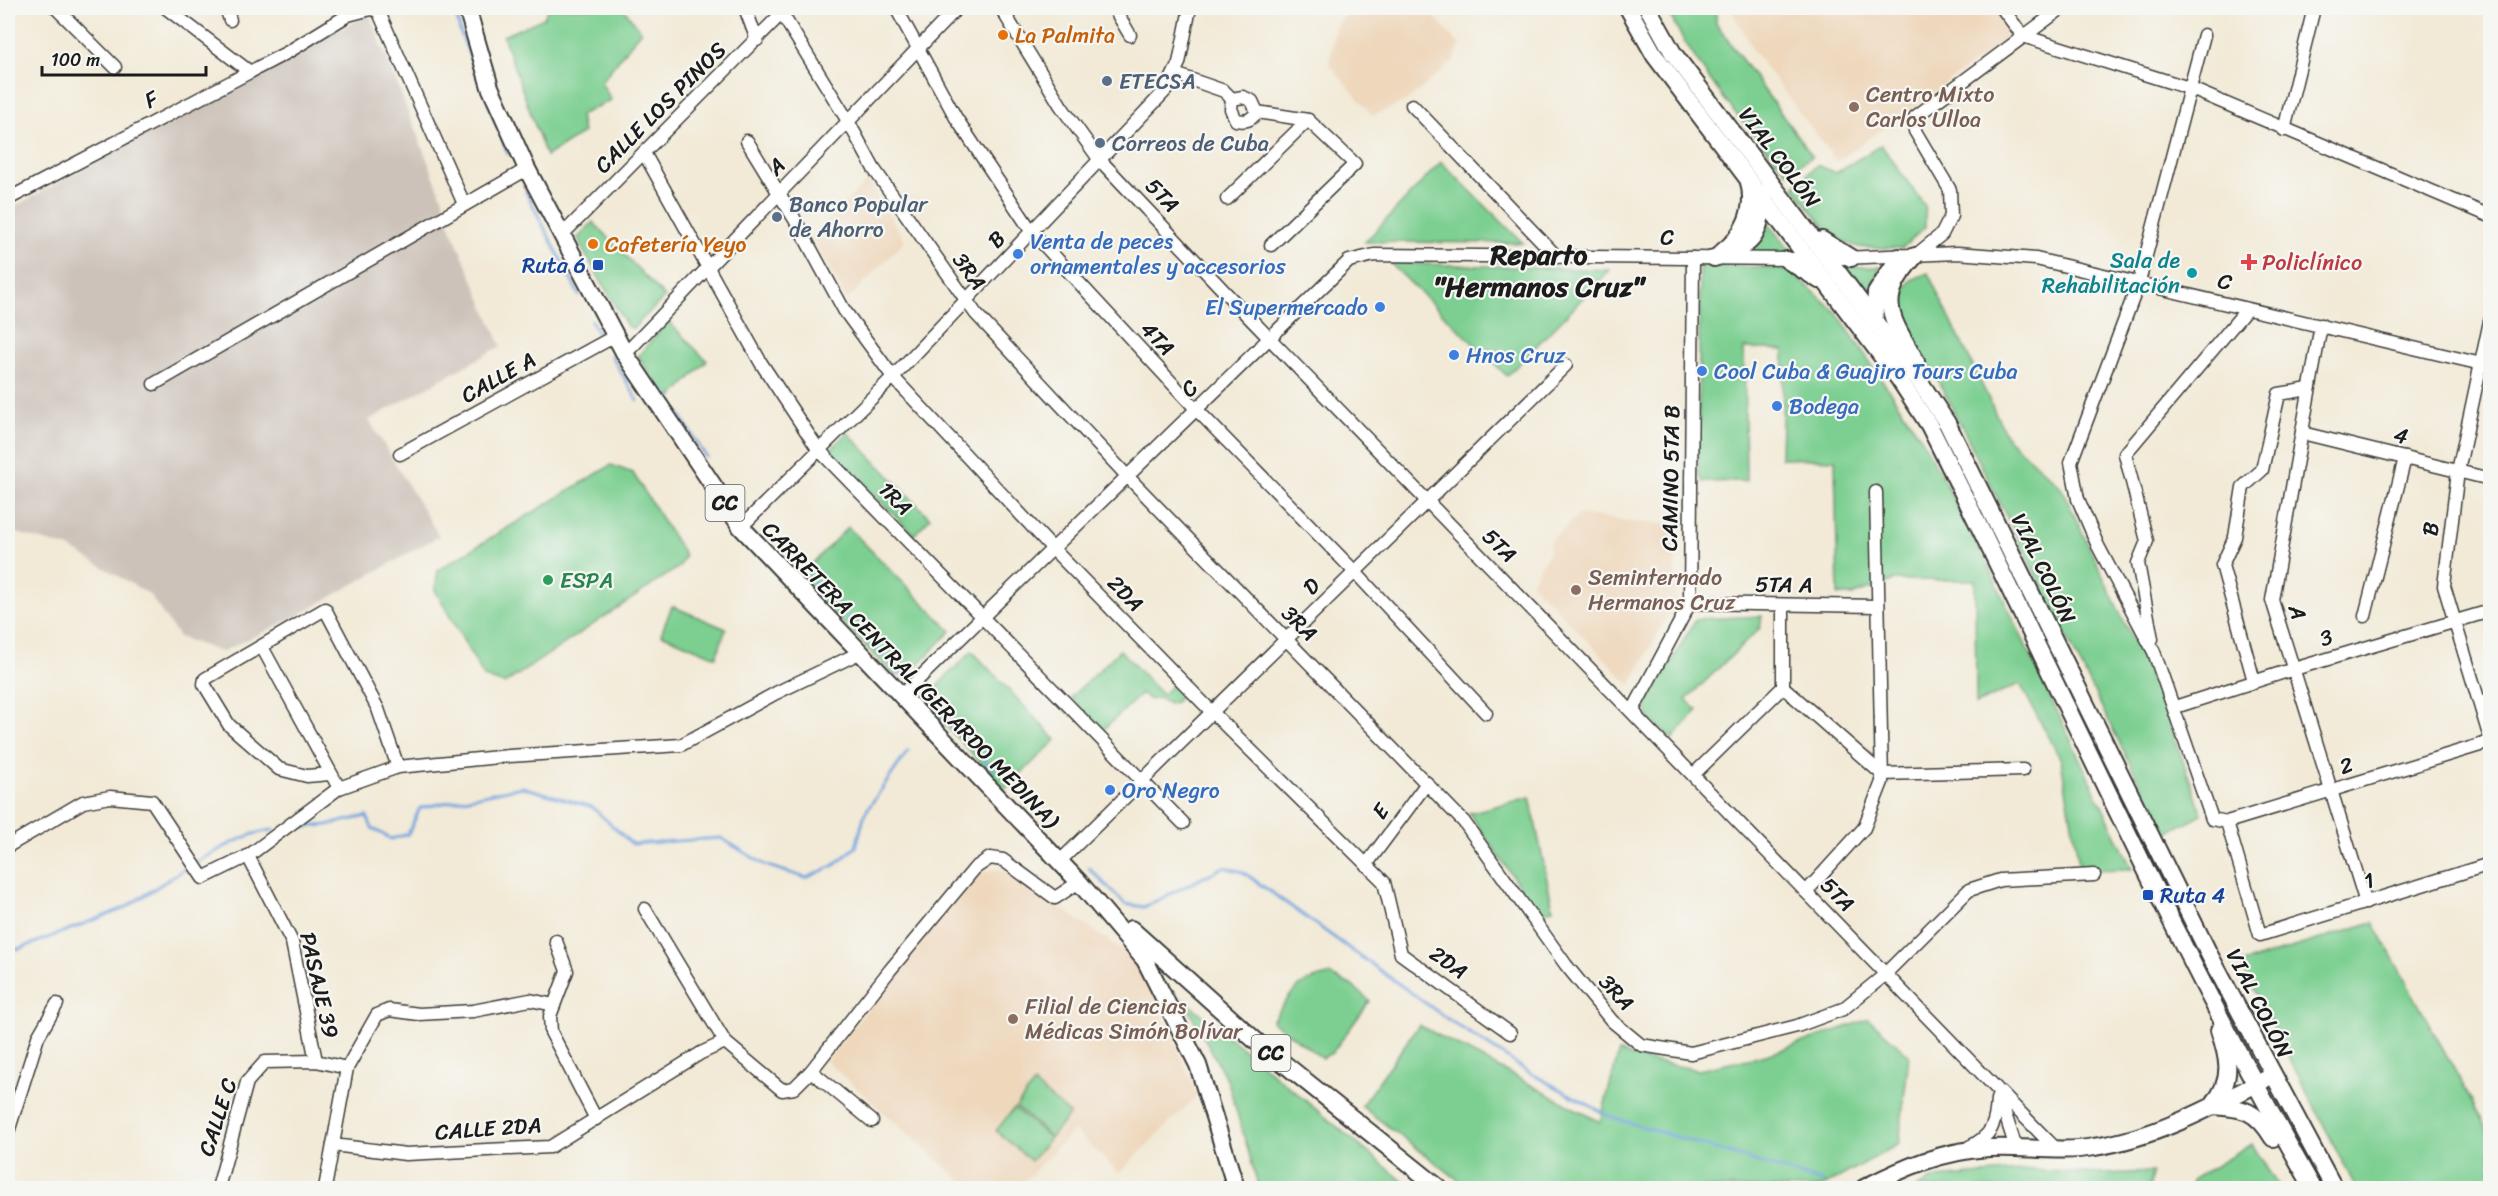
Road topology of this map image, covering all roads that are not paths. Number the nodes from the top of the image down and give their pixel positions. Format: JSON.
{"nodes":[{"id":1,"x":56,"y":8,"type":"edge"},
{"id":2,"x":166,"y":8,"type":"edge"},
{"id":3,"x":226,"y":8,"type":"edge"},
{"id":4,"x":467,"y":8,"type":"edge"},
{"id":5,"x":745,"y":8,"type":"edge"},
{"id":6,"x":896,"y":8,"type":"edge"},
{"id":7,"x":957,"y":8,"type":"edge"},
{"id":8,"x":1001,"y":8,"type":"edge"},
{"id":9,"x":1114,"y":8,"type":"edge"},
{"id":10,"x":1190,"y":8,"type":"edge"},
{"id":11,"x":1628,"y":8,"type":"edge"},
{"id":12,"x":1648,"y":8,"type":"edge"},
{"id":13,"x":2002,"y":8,"type":"edge"},
{"id":14,"x":2062,"y":8,"type":"edge"},
{"id":15,"x":2314,"y":8,"type":"edge"},
{"id":16,"x":378,"y":9,"type":"edge"},
{"id":17,"x":784,"y":11,"type":"edge"},
{"id":18,"x":230,"y":20,"type":"dead end"},
{"id":19,"x":1130,"y":35,"type":"dead end"},
{"id":20,"x":2204,"y":35,"type":"dead end"},
{"id":21,"x":2023,"y":36,"type":"junction"},
{"id":22,"x":757,"y":40,"type":"junction"},
{"id":23,"x":917,"y":48,"type":"junction"},
{"id":24,"x":115,"y":67,"type":"dead end"},
{"id":25,"x":250,"y":72,"type":"junction"},
{"id":26,"x":1175,"y":74,"type":"junction"},
{"id":27,"x":2188,"y":88,"type":"junction"},
{"id":28,"x":1232,"y":99,"type":"junction"},
{"id":29,"x":1412,"y":105,"type":"dead end"},
{"id":30,"x":1257,"y":112,"type":"junction"},
{"id":31,"x":1308,"y":120,"type":"junction"},
{"id":32,"x":848,"y":121,"type":"junction"},
{"id":33,"x":2284,"y":130,"type":"junction"},
{"id":34,"x":747,"y":141,"type":"dead end"},
{"id":35,"x":644,"y":153,"type":"junction"},
{"id":36,"x":1099,"y":159,"type":"junction"},
{"id":37,"x":526,"y":169,"type":"junction"},
{"id":38,"x":1768,"y":180,"type":"junction"},
{"id":39,"x":1749,"y":181,"type":"junction"},
{"id":40,"x":779,"y":192,"type":"junction"},
{"id":41,"x":8,"y":199,"type":"edge"},
{"id":42,"x":1227,"y":199,"type":"dead end"},
{"id":43,"x":1764,"y":200,"type":"junction"},
{"id":44,"x":464,"y":204,"type":"junction"},
{"id":45,"x":1793,"y":212,"type":"junction"},
{"id":46,"x":2490,"y":216,"type":"edge"},
{"id":47,"x":1032,"y":232,"type":"junction"},
{"id":48,"x":562,"y":235,"type":"junction"},
{"id":49,"x":1271,"y":245,"type":"dead end"},
{"id":50,"x":1907,"y":256,"type":"junction"},
{"id":51,"x":1557,"y":257,"type":"junction"},
{"id":52,"x":1693,"y":258,"type":"junction"},
{"id":53,"x":1714,"y":258,"type":"junction"},
{"id":54,"x":1809,"y":258,"type":"junction"},
{"id":55,"x":1851,"y":258,"type":"junction"},
{"id":56,"x":1829,"y":259,"type":"junction"},
{"id":57,"x":1787,"y":260,"type":"junction"},
{"id":58,"x":709,"y":266,"type":"junction"},
{"id":59,"x":2139,"y":282,"type":"junction"},
{"id":60,"x":1832,"y":289,"type":"junction"},
{"id":61,"x":966,"y":301,"type":"junction"},
{"id":62,"x":2247,"y":309,"type":"junction"},
{"id":63,"x":1874,"y":319,"type":"junction"},
{"id":64,"x":2490,"y":321,"type":"edge"},
{"id":65,"x":2320,"y":325,"type":"junction"},
{"id":66,"x":615,"y":336,"type":"junction"},
{"id":67,"x":1271,"y":337,"type":"junction"},
{"id":68,"x":1872,"y":343,"type":"junction"},
{"id":69,"x":625,"y":354,"type":"junction"},
{"id":70,"x":2486,"y":364,"type":"edge"},
{"id":71,"x":1566,"y":365,"type":"dead end"},
{"id":72,"x":893,"y":377,"type":"junction"},
{"id":73,"x":154,"y":384,"type":"dead end"},
{"id":74,"x":2310,"y":389,"type":"junction"},
{"id":75,"x":1197,"y":410,"type":"junction"},
{"id":76,"x":1947,"y":423,"type":"junction"},
{"id":77,"x":2302,"y":433,"type":"junction"},
{"id":78,"x":818,"y":449,"type":"junction"},
{"id":79,"x":400,"y":454,"type":"dead end"},
{"id":80,"x":2405,"y":458,"type":"junction"},
{"id":81,"x":2458,"y":471,"type":"junction"},
{"id":82,"x":1128,"y":477,"type":"junction"},
{"id":83,"x":2490,"y":479,"type":"edge"},
{"id":84,"x":1876,"y":492,"type":"dead end"},
{"id":85,"x":1426,"y":500,"type":"junction"},
{"id":86,"x":741,"y":527,"type":"junction"},
{"id":87,"x":1053,"y":549,"type":"junction"},
{"id":88,"x":1354,"y":572,"type":"junction"},
{"id":89,"x":1690,"y":603,"type":"junction"},
{"id":90,"x":1783,"y":605,"type":"junction"},
{"id":91,"x":1877,"y":606,"type":"junction"},
{"id":92,"x":2490,"y":611,"type":"edge"},
{"id":93,"x":2365,"y":616,"type":"dead end"},
{"id":94,"x":983,"y":618,"type":"junction"},
{"id":95,"x":2454,"y":620,"type":"junction"},
{"id":96,"x":1286,"y":639,"type":"junction"},
{"id":97,"x":262,"y":647,"type":"junction"},
{"id":98,"x":2154,"y":652,"type":"junction"},
{"id":99,"x":859,"y":653,"type":"junction"},
{"id":100,"x":2294,"y":669,"type":"junction"},
{"id":101,"x":2254,"y":681,"type":"junction"},
{"id":102,"x":1783,"y":687,"type":"junction"},
{"id":103,"x":900,"y":697,"type":"junction"},
{"id":104,"x":2175,"y":707,"type":"junction"},
{"id":105,"x":1212,"y":712,"type":"junction"},
{"id":106,"x":1486,"y":713,"type":"dead end"},
{"id":107,"x":1640,"y":719,"type":"junction"},
{"id":108,"x":2490,"y":740,"type":"edge"},
{"id":109,"x":398,"y":767,"type":"junction"},
{"id":110,"x":2023,"y":771,"type":"dead end"},
{"id":111,"x":330,"y":774,"type":"junction"},
{"id":112,"x":1882,"y":774,"type":"junction"},
{"id":113,"x":1693,"y":775,"type":"junction"},
{"id":114,"x":1142,"y":781,"type":"junction"},
{"id":115,"x":1427,"y":783,"type":"junction"},
{"id":116,"x":339,"y":788,"type":"junction"},
{"id":117,"x":2333,"y":790,"type":"junction"},
{"id":118,"x":2227,"y":822,"type":"junction"},
{"id":119,"x":1183,"y":823,"type":"dead end"},
{"id":120,"x":8,"y":846,"type":"edge"},
{"id":121,"x":248,"y":856,"type":"junction"},
{"id":122,"x":1059,"y":861,"type":"junction"},
{"id":123,"x":2490,"y":864,"type":"edge"},
{"id":124,"x":1366,"y":865,"type":"junction"},
{"id":125,"x":2094,"y":875,"type":"dead end"},
{"id":126,"x":1079,"y":882,"type":"junction"},
{"id":127,"x":1806,"y":892,"type":"junction"},
{"id":128,"x":2366,"y":903,"type":"junction"},
{"id":129,"x":645,"y":909,"type":"dead end"},
{"id":130,"x":1108,"y":914,"type":"junction"},
{"id":131,"x":556,"y":941,"type":"dead end"},
{"id":132,"x":2185,"y":946,"type":"junction"},
{"id":133,"x":1885,"y":973,"type":"junction"},
{"id":134,"x":57,"y":1004,"type":"dead end"},
{"id":135,"x":554,"y":1005,"type":"junction"},
{"id":136,"x":1510,"y":1033,"type":"dead end"},
{"id":137,"x":725,"y":1042,"type":"junction"},
{"id":138,"x":316,"y":1061,"type":"junction"},
{"id":139,"x":347,"y":1068,"type":"junction"},
{"id":140,"x":811,"y":1071,"type":"junction"},
{"id":141,"x":2272,"y":1076,"type":"junction"},
{"id":142,"x":2256,"y":1085,"type":"junction"},
{"id":143,"x":1997,"y":1089,"type":"junction"},
{"id":144,"x":2212,"y":1106,"type":"junction"},
{"id":145,"x":596,"y":1119,"type":"junction"},
{"id":146,"x":872,"y":1121,"type":"dead end"},
{"id":147,"x":8,"y":1132,"type":"edge"},
{"id":148,"x":333,"y":1144,"type":"junction"},
{"id":149,"x":2016,"y":1148,"type":"junction"},
{"id":150,"x":2055,"y":1148,"type":"junction"},
{"id":151,"x":1960,"y":1151,"type":"junction"},
{"id":152,"x":218,"y":1188,"type":"edge"},
{"id":153,"x":325,"y":1188,"type":"edge"},
{"id":154,"x":1236,"y":1188,"type":"edge"},
{"id":155,"x":1439,"y":1188,"type":"edge"},
{"id":156,"x":1864,"y":1188,"type":"edge"},
{"id":157,"x":2311,"y":1188,"type":"edge"},
{"id":158,"x":2334,"y":1188,"type":"edge"}],
"edges":[{"from":1,"to":24,"type":"street"},
{"from":2,"to":25,"type":"street"},
{"from":3,"to":18,"type":"street"},
{"from":4,"to":37,"type":"main road","name":"CARRETERA CENTRAL (GERARDO MEDINA)","number":"CC"},
{"from":5,"to":22,"type":"street"},
{"from":6,"to":23,"type":"street","name":"4TA"},
{"from":7,"to":23,"type":"street","name":"A"},
{"from":8,"to":36,"type":"street","name":"5TA"},
{"from":9,"to":19,"type":"street"},
{"from":10,"to":26,"type":"street","name":"B"},
{"from":11,"to":39,"type":"main road","name":"VIAL COLÓN"},
{"from":12,"to":38,"type":"main road","name":"VIAL COLÓN"},
{"from":13,"to":21,"type":"street"},
{"from":14,"to":21,"type":"street"},
{"from":15,"to":33,"type":"street"},
{"from":16,"to":25,"type":"street","name":"F"},
{"from":16,"to":44,"type":"street"},
{"from":17,"to":22,"type":"street","name":"CALLE LOS PINOS"},
{"from":17,"to":32,"type":"street","name":"3RA"},
{"from":20,"to":27,"type":"street"},
{"from":21,"to":27,"type":"street"},
{"from":21,"to":50,"type":"street"},
{"from":22,"to":35,"type":"street","name":"CALLE LOS PINOS"},
{"from":23,"to":32,"type":"street","name":"A"},
{"from":23,"to":47,"type":"street","name":"4TA"},
{"from":25,"to":41,"type":"street","name":"F"},
{"from":26,"to":28,"type":"street"},
{"from":26,"to":36,"type":"street","name":"B"},
{"from":27,"to":33,"type":"street"},
{"from":27,"to":59,"type":"street"},
{"from":28,"to":30,"type":"street"},
{"from":28,"to":30,"type":"street"},
{"from":29,"to":51,"type":"street"},
{"from":30,"to":31,"type":"street"},
{"from":31,"to":42,"type":"street"},
{"from":31,"to":49,"type":"street"},
{"from":32,"to":40,"type":"street","name":"A"},
{"from":32,"to":61,"type":"street","name":"3RA"},
{"from":33,"to":46,"type":"street"},
{"from":34,"to":40,"type":"street","name":"2DA"},
{"from":35,"to":48,"type":"street","name":"CALLE LOS PINOS"},
{"from":35,"to":58,"type":"street","name":"1RA"},
{"from":36,"to":47,"type":"street","name":"B"},
{"from":36,"to":67,"type":"street","name":"5TA"},
{"from":37,"to":44,"type":"street"},
{"from":37,"to":48,"type":"main road","name":"CARRETERA CENTRAL (GERARDO MEDINA)","number":"CC"},
{"from":38,"to":43,"type":"main road"},
{"from":38,"to":45,"type":"main road","name":"VIAL COLÓN"},
{"from":39,"to":43,"type":"main road","name":"VIAL COLÓN"},
{"from":39,"to":53,"type":"main road"},
{"from":40,"to":58,"type":"street","name":"A"},
{"from":40,"to":72,"type":"street","name":"2DA"},
{"from":43,"to":53,"type":"main road"},
{"from":43,"to":54,"type":"main road","name":"VIAL COLÓN"},
{"from":44,"to":73,"type":"street"},
{"from":45,"to":55,"type":"main road"},
{"from":45,"to":56,"type":"main road","name":"VIAL COLÓN"},
{"from":47,"to":61,"type":"street","name":"B"},
{"from":47,"to":75,"type":"street","name":"4TA"},
{"from":48,"to":66,"type":"main road","name":"CARRETERA CENTRAL (GERARDO MEDINA)","number":"CC"},
{"from":50,"to":55,"type":"street","name":"C"},
{"from":50,"to":59,"type":"street","name":"C"},
{"from":50,"to":63,"type":"main road"},
{"from":50,"to":76,"type":"main road"},
{"from":51,"to":52,"type":"street","name":"C"},
{"from":51,"to":67,"type":"street","name":"C"},
{"from":52,"to":53,"type":"street","name":"C"},
{"from":52,"to":89,"type":"street","name":"CAMINO 5TA B"},
{"from":53,"to":57,"type":"street","name":"C"},
{"from":54,"to":56,"type":"street","name":"C"},
{"from":54,"to":57,"type":"street","name":"C"},
{"from":54,"to":60,"type":"main road","name":"VIAL COLÓN"},
{"from":55,"to":56,"type":"street","name":"C"},
{"from":56,"to":63,"type":"main road","name":"VIAL COLÓN"},
{"from":57,"to":60,"type":"main road"},
{"from":58,"to":69,"type":"street","name":"A"},
{"from":58,"to":78,"type":"street","name":"1RA"},
{"from":59,"to":62,"type":"street","name":"C"},
{"from":59,"to":98,"type":"street"},
{"from":60,"to":68,"type":"main road","name":"VIAL COLÓN"},
{"from":61,"to":72,"type":"street","name":"B"},
{"from":61,"to":82,"type":"street","name":"3RA"},
{"from":62,"to":65,"type":"street","name":"C"},
{"from":62,"to":98,"type":"street"},
{"from":63,"to":68,"type":"main road"},
{"from":63,"to":76,"type":"main road","name":"VIAL COLÓN"},
{"from":64,"to":70,"type":"street","name":"B"},
{"from":65,"to":70,"type":"street","name":"C"},
{"from":65,"to":74,"type":"street","name":"A"},
{"from":66,"to":69,"type":"main road","name":"CARRETERA CENTRAL (GERARDO MEDINA)","number":"CC"},
{"from":66,"to":79,"type":"street","name":"CALLE A"},
{"from":67,"to":75,"type":"street","name":"C"},
{"from":67,"to":85,"type":"street","name":"5TA"},
{"from":68,"to":132,"type":"main road","name":"VIAL COLÓN"},
{"from":69,"to":86,"type":"main road","name":"CARRETERA CENTRAL (GERARDO MEDINA)","number":"CC"},
{"from":70,"to":81,"type":"street","name":"B"},
{"from":71,"to":85,"type":"street","name":"D"},
{"from":72,"to":78,"type":"street","name":"B"},
{"from":72,"to":87,"type":"street","name":"2DA"},
{"from":74,"to":77,"type":"street","name":"A"},
{"from":74,"to":101,"type":"street"},
{"from":75,"to":82,"type":"street","name":"C"},
{"from":75,"to":88,"type":"street","name":"4TA"},
{"from":76,"to":141,"type":"main road","name":"VIAL COLÓN"},
{"from":77,"to":80,"type":"street","name":"4"},
{"from":77,"to":100,"type":"street","name":"A"},
{"from":78,"to":86,"type":"street","name":"B"},
{"from":78,"to":94,"type":"street","name":"1RA"},
{"from":80,"to":81,"type":"street","name":"4"},
{"from":80,"to":93,"type":"street"},
{"from":81,"to":83,"type":"street","name":"4"},
{"from":81,"to":95,"type":"street","name":"B"},
{"from":82,"to":87,"type":"street","name":"C"},
{"from":82,"to":96,"type":"street","name":"3RA"},
{"from":84,"to":91,"type":"street"},
{"from":85,"to":88,"type":"street","name":"D"},
{"from":85,"to":107,"type":"street","name":"5TA"},
{"from":86,"to":99,"type":"main road","name":"CARRETERA CENTRAL (GERARDO MEDINA)","number":"CC"},
{"from":87,"to":94,"type":"street","name":"C"},
{"from":87,"to":105,"type":"street","name":"2DA"},
{"from":88,"to":96,"type":"street","name":"D"},
{"from":88,"to":106,"type":"street","name":"4TA"},
{"from":89,"to":90,"type":"street","name":"5TA A"},
{"from":89,"to":107,"type":"street","name":"CAMINO 5TA B"},
{"from":90,"to":91,"type":"street","name":"5TA A"},
{"from":90,"to":102,"type":"street"},
{"from":91,"to":112,"type":"street"},
{"from":92,"to":95,"type":"street","name":"3"},
{"from":94,"to":103,"type":"street","name":"C"},
{"from":94,"to":114,"type":"street","name":"1RA"},
{"from":95,"to":100,"type":"street","name":"3"},
{"from":95,"to":108,"type":"street","name":"B"},
{"from":96,"to":105,"type":"street","name":"D"},
{"from":96,"to":115,"type":"street","name":"3RA"},
{"from":97,"to":109,"type":"street"},
{"from":97,"to":111,"type":"street"},
{"from":97,"to":111,"type":"street"},
{"from":98,"to":104,"type":"street"},
{"from":99,"to":103,"type":"main road","name":"CARRETERA CENTRAL (GERARDO MEDINA)","number":"CC"},
{"from":99,"to":109,"type":"street"},
{"from":100,"to":101,"type":"street","name":"3"},
{"from":100,"to":117,"type":"street","name":"A"},
{"from":101,"to":104,"type":"street","name":"3"},
{"from":102,"to":112,"type":"street"},
{"from":102,"to":113,"type":"street"},
{"from":103,"to":122,"type":"main road","name":"CARRETERA CENTRAL (GERARDO MEDINA)","number":"CC"},
{"from":104,"to":118,"type":"street","name":"2"},
{"from":105,"to":114,"type":"street","name":"D"},
{"from":105,"to":124,"type":"street","name":"2DA"},
{"from":107,"to":113,"type":"street","name":"5TA"},
{"from":108,"to":117,"type":"street","name":"2"},
{"from":109,"to":116,"type":"street"},
{"from":110,"to":112,"type":"street"},
{"from":111,"to":116,"type":"street"},
{"from":112,"to":127,"type":"street"},
{"from":113,"to":127,"type":"street","name":"5TA"},
{"from":114,"to":119,"type":"street","name":"1RA"},
{"from":114,"to":122,"type":"street","name":"D"},
{"from":115,"to":124,"type":"street","name":"E"},
{"from":115,"to":133,"type":"street","name":"3RA"},
{"from":116,"to":121,"type":"street"},
{"from":117,"to":118,"type":"street","name":"2"},
{"from":117,"to":128,"type":"street","name":"A"},
{"from":118,"to":128,"type":"street","name":"1"},
{"from":120,"to":121,"type":"street"},
{"from":121,"to":138,"type":"street","name":"PASAJE 39"},
{"from":122,"to":126,"type":"main road","name":"CARRETERA CENTRAL (GERARDO MEDINA)","number":"CC"},
{"from":123,"to":128,"type":"street","name":"1"},
{"from":124,"to":136,"type":"street","name":"2DA"},
{"from":125,"to":133,"type":"street","name":"3RA"},
{"from":126,"to":130,"type":"main road","name":"CARRETERA CENTRAL (GERARDO MEDINA)","number":"CC"},
{"from":126,"to":140,"type":"street"},
{"from":127,"to":133,"type":"street","name":"5TA"},
{"from":129,"to":137,"type":"street"},
{"from":130,"to":154,"type":"main road","number":"CC"},
{"from":130,"to":155,"type":"main road","number":"CC"},
{"from":131,"to":135,"type":"street"},
{"from":132,"to":142,"type":"main road","name":"VIAL COLÓN"},
{"from":132,"to":144,"type":"main road"},
{"from":133,"to":143,"type":"street","name":"5TA"},
{"from":134,"to":147,"type":"street"},
{"from":135,"to":139,"type":"street"},
{"from":135,"to":145,"type":"street"},
{"from":137,"to":140,"type":"street"},
{"from":137,"to":145,"type":"street","name":"CALLE 2DA"},
{"from":138,"to":139,"type":"street"},
{"from":138,"to":152,"type":"street","name":"CALLE C"},
{"from":139,"to":148,"type":"street"},
{"from":140,"to":146,"type":"street"},
{"from":141,"to":142,"type":"main road"},
{"from":141,"to":158,"type":"main road","name":"VIAL COLÓN"},
{"from":142,"to":144,"type":"main road"},
{"from":142,"to":157,"type":"main road","name":"VIAL COLÓN"},
{"from":143,"to":149,"type":"street","name":"5TA"},
{"from":143,"to":150,"type":"street","name":"5TA"},
{"from":143,"to":151,"type":"street"},
{"from":144,"to":150,"type":"main road"},
{"from":144,"to":157,"type":"main road"},
{"from":145,"to":148,"type":"street","name":"CALLE 2DA"},
{"from":148,"to":153,"type":"street"},
{"from":149,"to":150,"type":"main road"},
{"from":149,"to":151,"type":"main road"},
{"from":151,"to":156,"type":"main road"}]}
